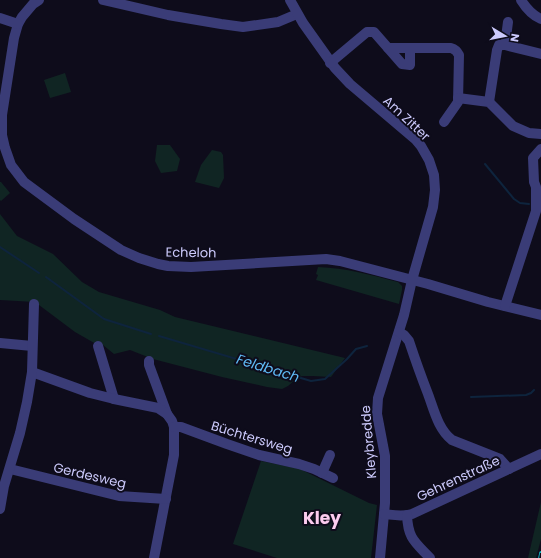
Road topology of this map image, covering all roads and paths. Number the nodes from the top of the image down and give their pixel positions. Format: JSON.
{"nodes":[{"id":1,"x":39,"y":0,"type":"edge"},
{"id":2,"x":103,"y":0,"type":"edge"},
{"id":3,"x":290,"y":0,"type":"edge"},
{"id":4,"x":522,"y":0,"type":"edge"},
{"id":5,"x":297,"y":14,"type":"junction"},
{"id":6,"x":0,"y":18,"type":"edge"},
{"id":7,"x":541,"y":19,"type":"edge"},
{"id":8,"x":508,"y":22,"type":"dead end"},
{"id":9,"x":18,"y":24,"type":"junction"},
{"id":10,"x":505,"y":45,"type":"junction"},
{"id":11,"x":388,"y":48,"type":"junction"},
{"id":12,"x":410,"y":48,"type":"junction"},
{"id":13,"x":541,"y":54,"type":"edge"},
{"id":14,"x":330,"y":63,"type":"junction"},
{"id":15,"x":458,"y":98,"type":"junction"},
{"id":16,"x":489,"y":102,"type":"junction"},
{"id":17,"x":2,"y":107,"type":"edge"},
{"id":18,"x":444,"y":122,"type":"dead end"},
{"id":19,"x":541,"y":134,"type":"edge"},
{"id":20,"x":541,"y":149,"type":"edge"},
{"id":21,"x":412,"y":280,"type":"junction"},
{"id":22,"x":34,"y":304,"type":"dead end"},
{"id":23,"x":505,"y":306,"type":"junction"},
{"id":24,"x":541,"y":315,"type":"edge"},
{"id":25,"x":399,"y":332,"type":"junction"},
{"id":26,"x":0,"y":343,"type":"edge"},
{"id":27,"x":32,"y":346,"type":"junction"},
{"id":28,"x":98,"y":346,"type":"dead end"},
{"id":29,"x":149,"y":361,"type":"dead end"},
{"id":30,"x":32,"y":372,"type":"junction"},
{"id":31,"x":114,"y":399,"type":"junction"},
{"id":32,"x":167,"y":414,"type":"junction"},
{"id":33,"x":174,"y":427,"type":"junction"},
{"id":34,"x":541,"y":454,"type":"edge"},
{"id":35,"x":330,"y":456,"type":"dead end"},
{"id":36,"x":0,"y":463,"type":"edge"},
{"id":37,"x":10,"y":467,"type":"junction"},
{"id":38,"x":509,"y":469,"type":"junction"},
{"id":39,"x":322,"y":473,"type":"junction"},
{"id":40,"x":333,"y":478,"type":"dead end"},
{"id":41,"x":166,"y":499,"type":"junction"},
{"id":42,"x":0,"y":509,"type":"edge"},
{"id":43,"x":384,"y":514,"type":"junction"},
{"id":44,"x":407,"y":515,"type":"junction"},
{"id":45,"x":154,"y":558,"type":"edge"},
{"id":46,"x":380,"y":558,"type":"edge"},
{"id":47,"x":430,"y":558,"type":"edge"}],
"edges":[{"from":1,"to":9,"type":"street","name":"Echeloh"},
{"from":2,"to":5,"type":"street"},
{"from":3,"to":5,"type":"street","name":"Am Zitter"},
{"from":4,"to":7,"type":"street"},
{"from":5,"to":14,"type":"street","name":"Am Zitter"},
{"from":6,"to":9,"type":"street"},
{"from":8,"to":10,"type":"street"},
{"from":9,"to":17,"type":"street","name":"Echeloh"},
{"from":10,"to":13,"type":"street"},
{"from":10,"to":16,"type":"street"},
{"from":11,"to":12,"type":"street"},
{"from":11,"to":12,"type":"street"},
{"from":11,"to":14,"type":"street"},
{"from":12,"to":15,"type":"street"},
{"from":14,"to":21,"type":"street","name":"Am Zitter"},
{"from":15,"to":16,"type":"street"},
{"from":15,"to":18,"type":"street"},
{"from":16,"to":19,"type":"street"},
{"from":17,"to":21,"type":"street","name":"Echeloh"},
{"from":20,"to":23,"type":"street"},
{"from":21,"to":23,"type":"street","name":"Echeloh"},
{"from":21,"to":25,"type":"street","name":"Kleybredde"},
{"from":22,"to":27,"type":"street"},
{"from":23,"to":24,"type":"street","name":"Echeloh"},
{"from":25,"to":38,"type":"street"},
{"from":25,"to":43,"type":"street","name":"Kleybredde"},
{"from":26,"to":27,"type":"street"},
{"from":27,"to":30,"type":"street"},
{"from":28,"to":31,"type":"street"},
{"from":29,"to":32,"type":"street"},
{"from":30,"to":31,"type":"street"},
{"from":30,"to":37,"type":"street"},
{"from":31,"to":32,"type":"street"},
{"from":32,"to":33,"type":"street"},
{"from":33,"to":39,"type":"street","name":"Büchtersweg"},
{"from":33,"to":41,"type":"street"},
{"from":34,"to":38,"type":"street","name":"Gehrenstraße"},
{"from":35,"to":39,"type":"street"},
{"from":36,"to":37,"type":"street","name":"Gerdesweg"},
{"from":37,"to":41,"type":"street","name":"Gerdesweg"},
{"from":37,"to":42,"type":"street"},
{"from":38,"to":44,"type":"street","name":"Gehrenstraße"},
{"from":39,"to":40,"type":"street","name":"Büchtersweg"},
{"from":41,"to":45,"type":"street"},
{"from":43,"to":44,"type":"street","name":"Gehrenstraße"},
{"from":43,"to":46,"type":"street","name":"Kleybredde"},
{"from":44,"to":47,"type":"street"}]}
